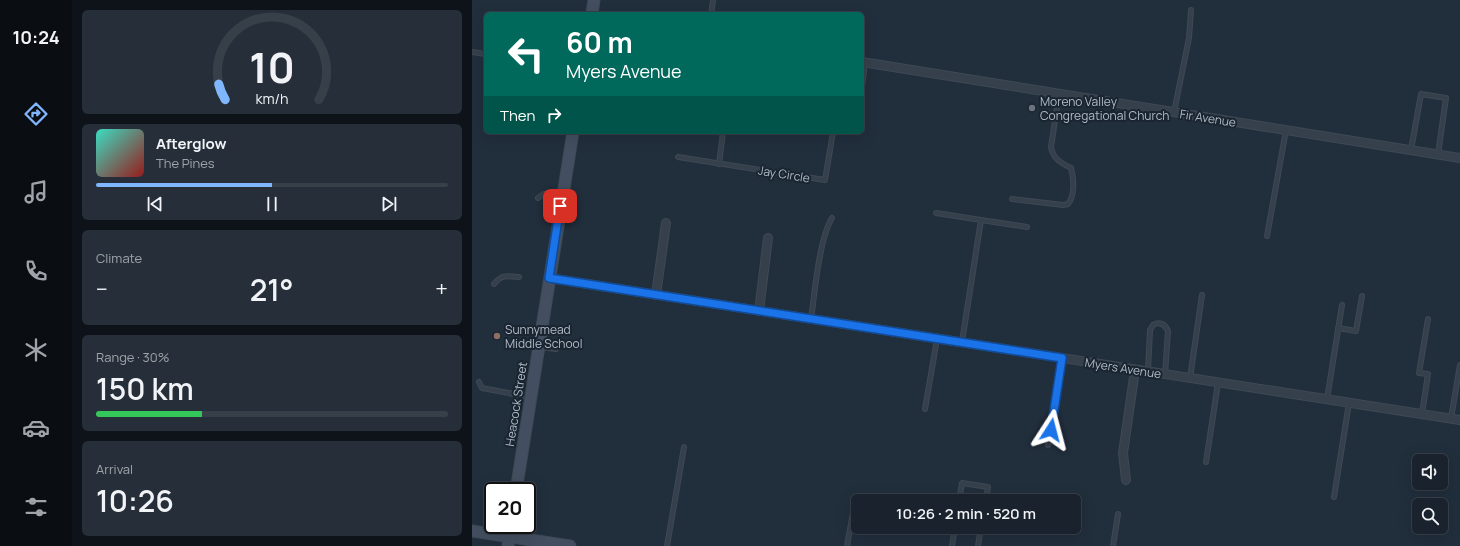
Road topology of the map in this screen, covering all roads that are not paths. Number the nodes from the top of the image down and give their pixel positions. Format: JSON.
{"nodes":[{"id":1,"x":594,"y":0,"type":"edge"},
{"id":2,"x":713,"y":0,"type":"edge"},
{"id":3,"x":1191,"y":10,"type":"dead end"},
{"id":4,"x":592,"y":12,"type":"edge"},
{"id":5,"x":711,"y":12,"type":"edge"},
{"id":6,"x":472,"y":52,"type":"edge"},
{"id":7,"x":484,"y":54,"type":"dead end"},
{"id":8,"x":864,"y":63,"type":"edge"},
{"id":9,"x":1059,"y":94,"type":"junction"},
{"id":10,"x":1174,"y":112,"type":"junction"},
{"id":11,"x":1286,"y":130,"type":"junction"},
{"id":12,"x":573,"y":134,"type":"edge"},
{"id":13,"x":724,"y":134,"type":"edge"},
{"id":14,"x":833,"y":134,"type":"edge"},
{"id":15,"x":1411,"y":151,"type":"junction"},
{"id":16,"x":1438,"y":155,"type":"junction"},
{"id":17,"x":678,"y":157,"type":"dead end"},
{"id":18,"x":1460,"y":158,"type":"edge"},
{"id":19,"x":719,"y":164,"type":"junction"},
{"id":20,"x":563,"y":191,"type":"junction"},
{"id":21,"x":538,"y":198,"type":"dead end"},
{"id":22,"x":1012,"y":199,"type":"dead end"},
{"id":23,"x":936,"y":213,"type":"dead end"},
{"id":24,"x":832,"y":218,"type":"dead end"},
{"id":25,"x":981,"y":220,"type":"junction"},
{"id":26,"x":666,"y":223,"type":"dead end"},
{"id":27,"x":1027,"y":227,"type":"dead end"},
{"id":28,"x":1267,"y":236,"type":"dead end"},
{"id":29,"x":768,"y":238,"type":"dead end"},
{"id":30,"x":519,"y":278,"type":"dead end"},
{"id":31,"x":549,"y":278,"type":"junction"},
{"id":32,"x":494,"y":284,"type":"dead end"},
{"id":33,"x":656,"y":295,"type":"junction"},
{"id":34,"x":1202,"y":295,"type":"dead end"},
{"id":35,"x":1362,"y":296,"type":"dead end"},
{"id":36,"x":1342,"y":304,"type":"dead end"},
{"id":37,"x":759,"y":311,"type":"junction"},
{"id":38,"x":811,"y":319,"type":"junction"},
{"id":39,"x":1428,"y":319,"type":"dead end"},
{"id":40,"x":1338,"y":328,"type":"junction"},
{"id":41,"x":937,"y":338,"type":"junction"},
{"id":42,"x":962,"y":343,"type":"junction"},
{"id":43,"x":538,"y":346,"type":"junction"},
{"id":44,"x":556,"y":349,"type":"dead end"},
{"id":45,"x":1062,"y":358,"type":"junction"},
{"id":46,"x":1460,"y":365,"type":"edge"},
{"id":47,"x":1135,"y":370,"type":"junction"},
{"id":48,"x":1148,"y":372,"type":"junction"},
{"id":49,"x":1165,"y":374,"type":"junction"},
{"id":50,"x":1190,"y":378,"type":"junction"},
{"id":51,"x":478,"y":382,"type":"dead end"},
{"id":52,"x":1218,"y":382,"type":"junction"},
{"id":53,"x":531,"y":397,"type":"junction"},
{"id":54,"x":1327,"y":399,"type":"junction"},
{"id":55,"x":1348,"y":403,"type":"junction"},
{"id":56,"x":925,"y":409,"type":"dead end"},
{"id":57,"x":1422,"y":414,"type":"junction"},
{"id":58,"x":1451,"y":419,"type":"junction"},
{"id":59,"x":1460,"y":420,"type":"edge"},
{"id":60,"x":1048,"y":445,"type":"dead end"},
{"id":61,"x":684,"y":447,"type":"dead end"},
{"id":62,"x":1206,"y":462,"type":"dead end"},
{"id":63,"x":1126,"y":480,"type":"dead end"},
{"id":64,"x":517,"y":482,"type":"edge"},
{"id":65,"x":960,"y":494,"type":"edge"},
{"id":66,"x":987,"y":494,"type":"edge"},
{"id":67,"x":1334,"y":497,"type":"dead end"},
{"id":68,"x":1118,"y":514,"type":"dead end"},
{"id":69,"x":851,"y":524,"type":"edge"},
{"id":70,"x":472,"y":531,"type":"edge"},
{"id":71,"x":954,"y":534,"type":"edge"},
{"id":72,"x":981,"y":534,"type":"edge"},
{"id":73,"x":508,"y":541,"type":"edge"},
{"id":74,"x":554,"y":545,"type":"edge"},
{"id":75,"x":570,"y":546,"type":"edge"},
{"id":76,"x":667,"y":546,"type":"edge"},
{"id":77,"x":847,"y":546,"type":"edge"},
{"id":78,"x":952,"y":546,"type":"edge"},
{"id":79,"x":978,"y":546,"type":"edge"},
{"id":80,"x":1113,"y":546,"type":"edge"}],
"edges":[{"from":1,"to":4,"type":"main road"},
{"from":2,"to":5,"type":"lane"},
{"from":3,"to":10,"type":"lane"},
{"from":6,"to":7,"type":"lane"},
{"from":8,"to":9,"type":"street","name":"Fir Avenue"},
{"from":9,"to":10,"type":"street","name":"Fir Avenue"},
{"from":9,"to":22,"type":"lane"},
{"from":10,"to":11,"type":"street","name":"Fir Avenue"},
{"from":11,"to":15,"type":"street","name":"Fir Avenue"},
{"from":11,"to":28,"type":"lane"},
{"from":12,"to":20,"type":"main road","name":"Heacock Street"},
{"from":13,"to":19,"type":"lane"},
{"from":14,"to":19,"type":"lane","name":"Jay Circle"},
{"from":15,"to":16,"type":"street","name":"Fir Avenue"},
{"from":15,"to":16,"type":"lane"},
{"from":16,"to":18,"type":"street","name":"Fir Avenue"},
{"from":17,"to":19,"type":"lane","name":"Jay Circle"},
{"from":20,"to":21,"type":"lane"},
{"from":20,"to":31,"type":"main road","name":"Heacock Street"},
{"from":23,"to":25,"type":"lane"},
{"from":24,"to":38,"type":"lane"},
{"from":25,"to":27,"type":"lane"},
{"from":25,"to":42,"type":"lane"},
{"from":26,"to":33,"type":"street"},
{"from":29,"to":37,"type":"street"},
{"from":30,"to":32,"type":"lane"},
{"from":31,"to":33,"type":"street","name":"Myers Avenue"},
{"from":31,"to":43,"type":"main road","name":"Heacock Street"},
{"from":33,"to":37,"type":"street","name":"Myers Avenue"},
{"from":34,"to":50,"type":"lane"},
{"from":35,"to":40,"type":"lane"},
{"from":36,"to":40,"type":"lane"},
{"from":37,"to":38,"type":"street","name":"Myers Avenue"},
{"from":38,"to":41,"type":"street","name":"Myers Avenue"},
{"from":39,"to":57,"type":"lane"},
{"from":40,"to":54,"type":"lane"},
{"from":41,"to":42,"type":"street","name":"Myers Avenue"},
{"from":41,"to":56,"type":"lane"},
{"from":42,"to":45,"type":"street","name":"Myers Avenue"},
{"from":43,"to":44,"type":"lane"},
{"from":43,"to":53,"type":"main road","name":"Heacock Street"},
{"from":45,"to":47,"type":"street","name":"Myers Avenue"},
{"from":45,"to":60,"type":"lane"},
{"from":46,"to":58,"type":"lane"},
{"from":47,"to":48,"type":"street","name":"Myers Avenue"},
{"from":47,"to":63,"type":"street"},
{"from":48,"to":49,"type":"street","name":"Myers Avenue"},
{"from":48,"to":49,"type":"lane"},
{"from":49,"to":50,"type":"street","name":"Myers Avenue"},
{"from":50,"to":52,"type":"street","name":"Myers Avenue"},
{"from":51,"to":53,"type":"lane"},
{"from":52,"to":54,"type":"street","name":"Myers Avenue"},
{"from":52,"to":62,"type":"lane"},
{"from":53,"to":64,"type":"main road","name":"Heacock Street"},
{"from":54,"to":55,"type":"street","name":"Myers Avenue"},
{"from":55,"to":57,"type":"street","name":"Myers Avenue"},
{"from":55,"to":67,"type":"lane"},
{"from":57,"to":58,"type":"street","name":"Myers Avenue"},
{"from":58,"to":59,"type":"street","name":"Myers Avenue"},
{"from":61,"to":76,"type":"lane"},
{"from":65,"to":66,"type":"lane"},
{"from":68,"to":80,"type":"lane"},
{"from":69,"to":77,"type":"lane"},
{"from":70,"to":73,"type":"main road"},
{"from":71,"to":78,"type":"lane"},
{"from":72,"to":79,"type":"lane"},
{"from":73,"to":74,"type":"main road"},
{"from":74,"to":75,"type":"main road"}]}
